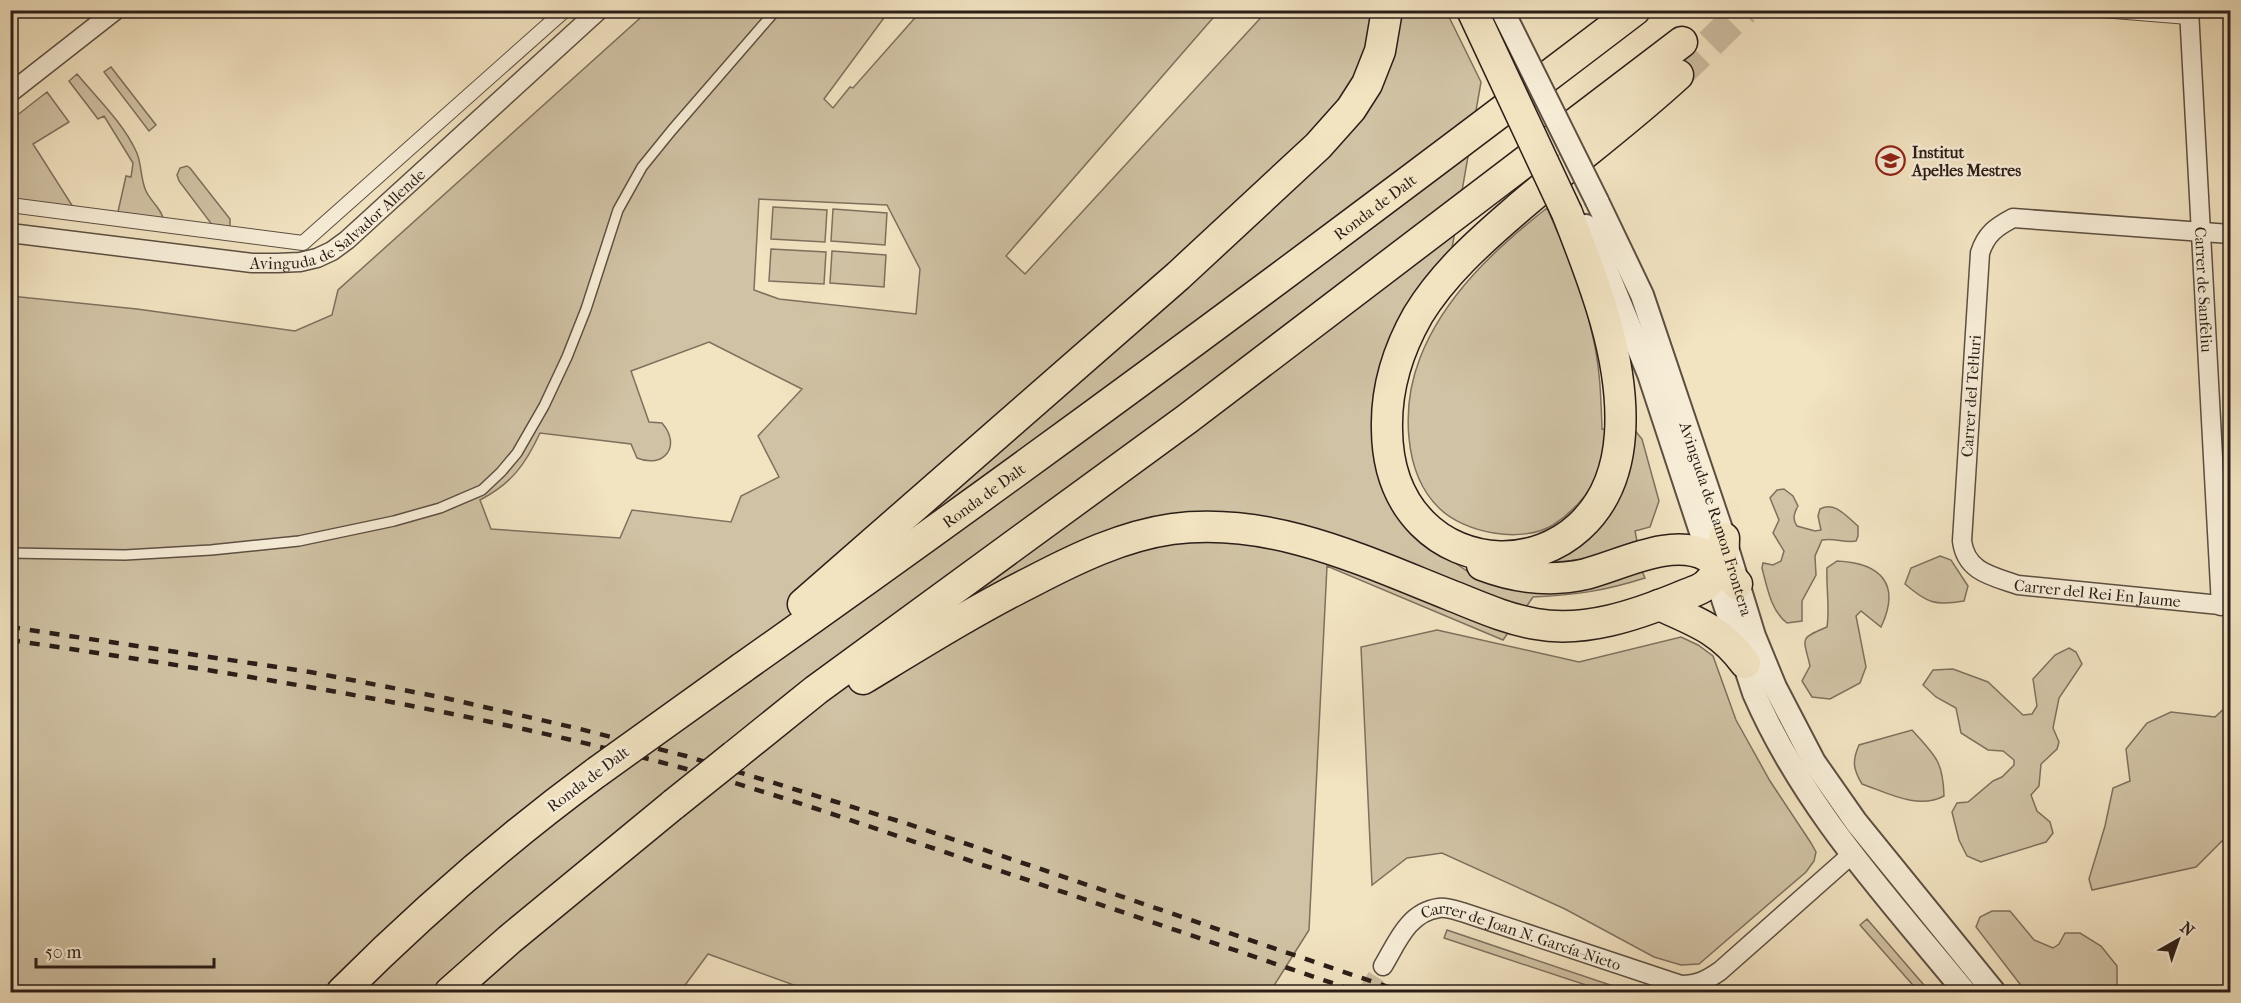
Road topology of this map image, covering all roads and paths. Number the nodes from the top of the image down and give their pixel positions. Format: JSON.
{"nodes":[{"id":1,"x":116,"y":10,"type":"edge"},
{"id":2,"x":565,"y":10,"type":"edge"},
{"id":3,"x":599,"y":10,"type":"edge"},
{"id":4,"x":776,"y":10,"type":"edge"},
{"id":5,"x":1387,"y":10,"type":"edge"},
{"id":6,"x":1473,"y":10,"type":"edge"},
{"id":7,"x":1502,"y":10,"type":"edge"},
{"id":8,"x":1635,"y":10,"type":"edge"},
{"id":9,"x":2102,"y":10,"type":"edge"},
{"id":10,"x":2189,"y":14,"type":"edge"},
{"id":11,"x":1682,"y":42,"type":"tunnel mouth"},
{"id":12,"x":1678,"y":75,"type":"tunnel mouth"},
{"id":13,"x":10,"y":93,"type":"edge"},
{"id":14,"x":10,"y":205,"type":"edge"},
{"id":15,"x":1580,"y":206,"type":"junction"},
{"id":16,"x":2200,"y":232,"type":"junction"},
{"id":17,"x":10,"y":233,"type":"edge"},
{"id":18,"x":2230,"y":234,"type":"edge"},
{"id":19,"x":1434,"y":535,"type":"junction"},
{"id":20,"x":10,"y":553,"type":"edge"},
{"id":21,"x":1721,"y":563,"type":"junction"},
{"id":22,"x":1971,"y":564,"type":"joint"},
{"id":23,"x":1659,"y":605,"type":"junction"},
{"id":24,"x":2226,"y":606,"type":"edge"},
{"id":25,"x":1745,"y":663,"type":"junction"},
{"id":26,"x":738,"y":666,"type":"junction"},
{"id":27,"x":825,"y":693,"type":"junction"},
{"id":28,"x":1851,"y":855,"type":"junction"},
{"id":29,"x":1383,"y":966,"type":"tunnel mouth"},
{"id":30,"x":454,"y":988,"type":"edge"},
{"id":31,"x":342,"y":993,"type":"edge"},
{"id":32,"x":1965,"y":993,"type":"edge"},
{"id":33,"x":1994,"y":993,"type":"edge"}],
"edges":[{"from":1,"to":13,"type":"street"},
{"from":2,"to":14,"type":"street"},
{"from":3,"to":17,"type":"street","name":"Avinguda de Salvador Allende"},
{"from":4,"to":20,"type":"lane"},
{"from":5,"to":26,"type":"highway"},
{"from":6,"to":15,"type":"highway","bridge":true},
{"from":7,"to":15,"type":"street","name":"Avinguda de Ramon Frontera","bridge":true},
{"from":8,"to":26,"type":"highway","name":"Ronda de Dalt"},
{"from":9,"to":10,"type":"street"},
{"from":10,"to":16,"type":"street","name":"Carrer de Sanfeliu"},
{"from":11,"to":27,"type":"highway"},
{"from":12,"to":19,"type":"highway"},
{"from":15,"to":19,"type":"highway"},
{"from":15,"to":21,"type":"street","name":"Avinguda de Ramon Frontera"},
{"from":16,"to":18,"type":"street"},
{"from":16,"to":22,"type":"street","name":"Carrer del Tel·luri"},
{"from":16,"to":24,"type":"street","name":"Carrer de Sanfeliu"},
{"from":19,"to":21,"type":"highway"},
{"from":21,"to":23,"type":"highway"},
{"from":21,"to":25,"type":"street","name":"Avinguda de Ramon Frontera"},
{"from":21,"to":33,"type":"street","name":"Avinguda de Ramon Frontera"},
{"from":22,"to":24,"type":"street","name":"Carrer del Rei En Jaume"},
{"from":23,"to":25,"type":"highway"},
{"from":23,"to":27,"type":"highway"},
{"from":25,"to":28,"type":"street","name":"Avinguda de Ramon Frontera"},
{"from":26,"to":31,"type":"highway","name":"Ronda de Dalt","bridge":true},
{"from":27,"to":30,"type":"highway","bridge":true},
{"from":28,"to":29,"type":"street","name":"Carrer de Joan N. García-Nieto"},
{"from":28,"to":32,"type":"street","name":"Avinguda de Ramon Frontera"}]}
